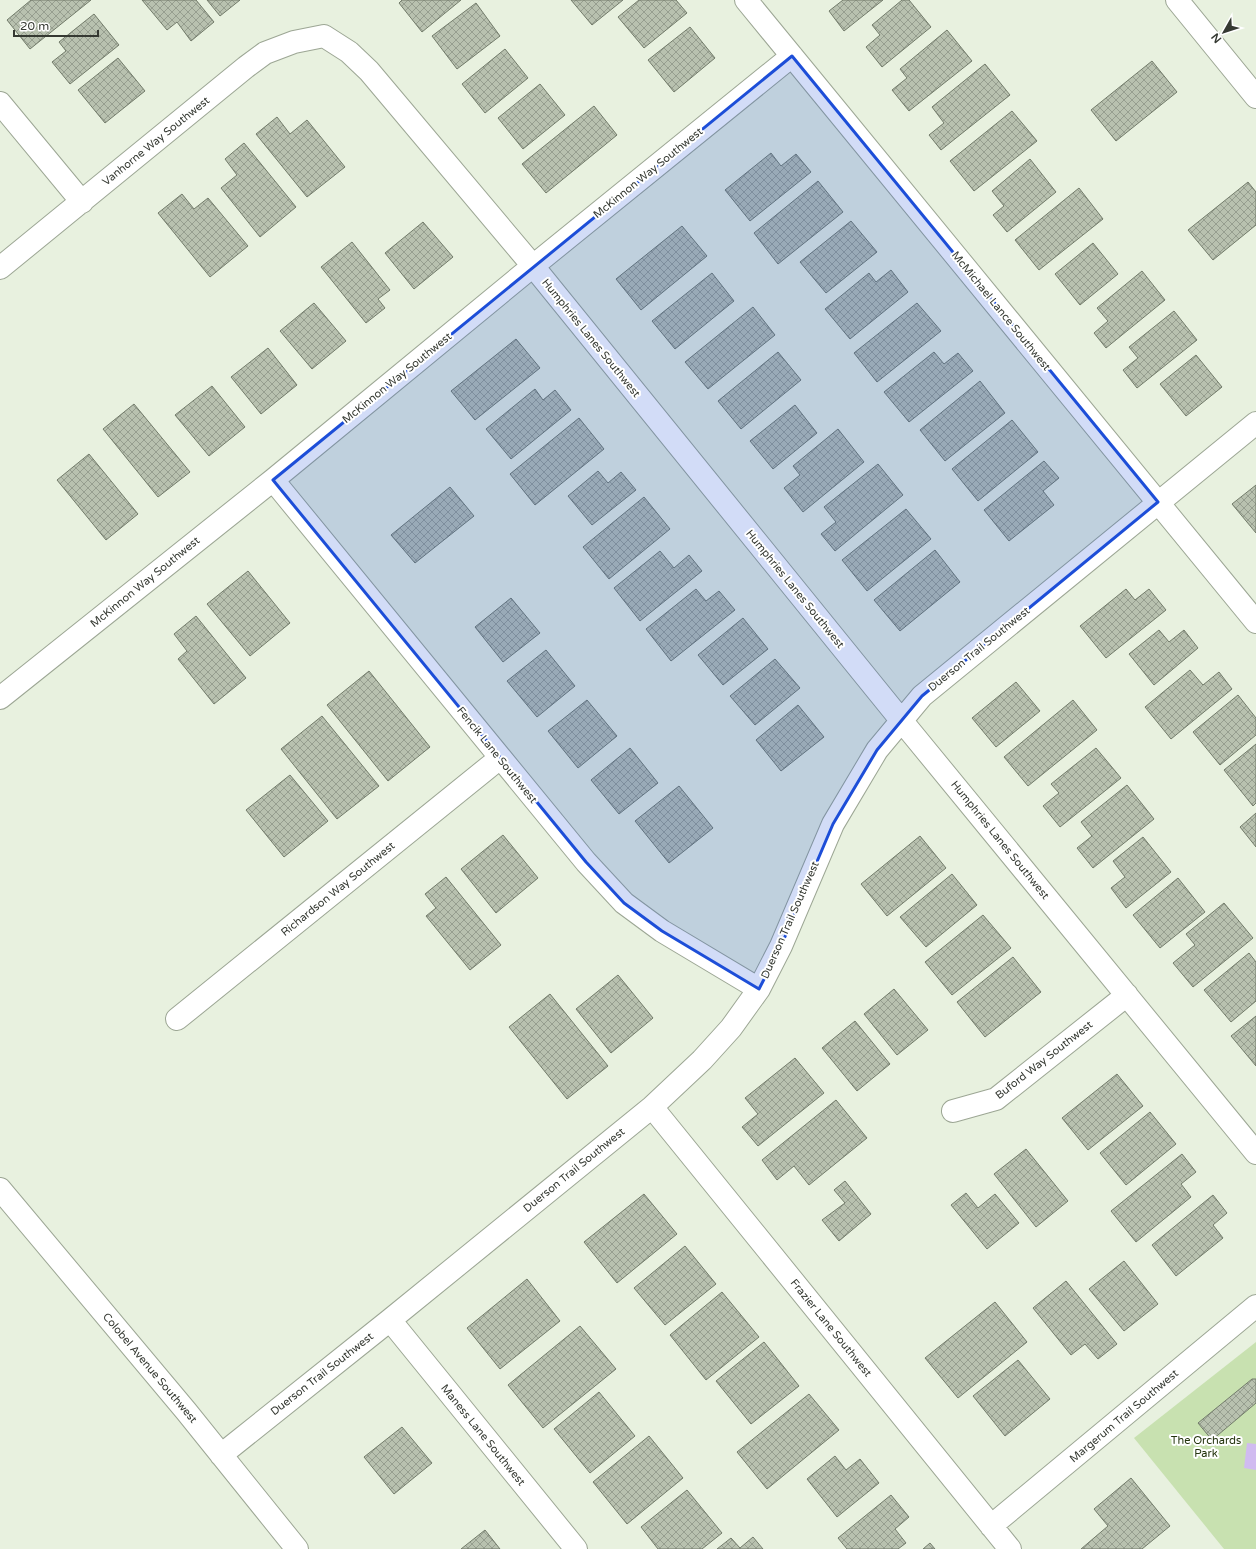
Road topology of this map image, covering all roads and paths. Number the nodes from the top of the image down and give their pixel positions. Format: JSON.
{"nodes":[{"id":1,"x":746,"y":0,"type":"edge"},
{"id":2,"x":1177,"y":0,"type":"edge"},
{"id":3,"x":324,"y":36,"type":"joint"},
{"id":4,"x":792,"y":56,"type":"junction"},
{"id":5,"x":1256,"y":97,"type":"edge"},
{"id":6,"x":0,"y":103,"type":"edge"},
{"id":7,"x":82,"y":202,"type":"junction"},
{"id":8,"x":533,"y":266,"type":"junction"},
{"id":9,"x":0,"y":268,"type":"edge"},
{"id":10,"x":1256,"y":423,"type":"edge"},
{"id":11,"x":273,"y":480,"type":"junction"},
{"id":12,"x":1158,"y":502,"type":"junction"},
{"id":13,"x":1256,"y":622,"type":"edge"},
{"id":14,"x":0,"y":698,"type":"edge"},
{"id":15,"x":901,"y":720,"type":"junction"},
{"id":16,"x":500,"y":758,"type":"junction"},
{"id":17,"x":759,"y":989,"type":"junction"},
{"id":18,"x":1127,"y":995,"type":"junction"},
{"id":19,"x":177,"y":1019,"type":"dead end"},
{"id":20,"x":652,"y":1107,"type":"junction"},
{"id":21,"x":953,"y":1111,"type":"dead end"},
{"id":22,"x":1256,"y":1153,"type":"edge"},
{"id":23,"x":0,"y":1189,"type":"edge"},
{"id":24,"x":1256,"y":1306,"type":"edge"},
{"id":25,"x":390,"y":1320,"type":"junction"},
{"id":26,"x":221,"y":1455,"type":"junction"},
{"id":27,"x":992,"y":1526,"type":"junction"},
{"id":28,"x":297,"y":1549,"type":"edge"},
{"id":29,"x":576,"y":1549,"type":"edge"},
{"id":30,"x":1010,"y":1549,"type":"edge"}],
"edges":[{"from":1,"to":4,"type":"street","name":"McMichael Lance Southwest"},
{"from":2,"to":5,"type":"street"},
{"from":3,"to":7,"type":"street","name":"Vanhorne Way Southwest"},
{"from":3,"to":8,"type":"street","name":"Humphries Lanes Southwest"},
{"from":4,"to":8,"type":"street","name":"McKinnon Way Southwest"},
{"from":4,"to":12,"type":"street","name":"McMichael Lance Southwest"},
{"from":6,"to":7,"type":"street"},
{"from":7,"to":9,"type":"street","name":"Vanhorne Way Southwest"},
{"from":8,"to":11,"type":"street","name":"McKinnon Way Southwest"},
{"from":8,"to":15,"type":"street","name":"Humphries Lanes Southwest"},
{"from":10,"to":12,"type":"street","name":"Duerson Trail Southwest"},
{"from":11,"to":14,"type":"street","name":"McKinnon Way Southwest"},
{"from":11,"to":16,"type":"street","name":"Fencik Lane Southwest"},
{"from":12,"to":13,"type":"street","name":"McMichael Lance Southwest"},
{"from":12,"to":15,"type":"street","name":"Duerson Trail Southwest"},
{"from":15,"to":17,"type":"street","name":"Duerson Trail Southwest"},
{"from":15,"to":18,"type":"street","name":"Humphries Lanes Southwest"},
{"from":16,"to":17,"type":"street","name":"Fencik Lane Southwest"},
{"from":16,"to":19,"type":"street","name":"Richardson Way Southwest"},
{"from":17,"to":20,"type":"street","name":"Duerson Trail Southwest"},
{"from":18,"to":21,"type":"street","name":"Buford Way Southwest"},
{"from":18,"to":22,"type":"street","name":"Humphries Lanes Southwest"},
{"from":20,"to":25,"type":"street","name":"Duerson Trail Southwest"},
{"from":20,"to":27,"type":"street","name":"Frazier Lane Southwest"},
{"from":23,"to":26,"type":"street","name":"Colobel Avenue Southwest"},
{"from":24,"to":27,"type":"street","name":"Margerum Trail Southwest"},
{"from":25,"to":26,"type":"street","name":"Duerson Trail Southwest"},
{"from":25,"to":29,"type":"street","name":"Maness Lane Southwest"},
{"from":26,"to":28,"type":"street","name":"Colobel Avenue Southwest"},
{"from":27,"to":30,"type":"street","name":"Frazier Lane Southwest"}]}
